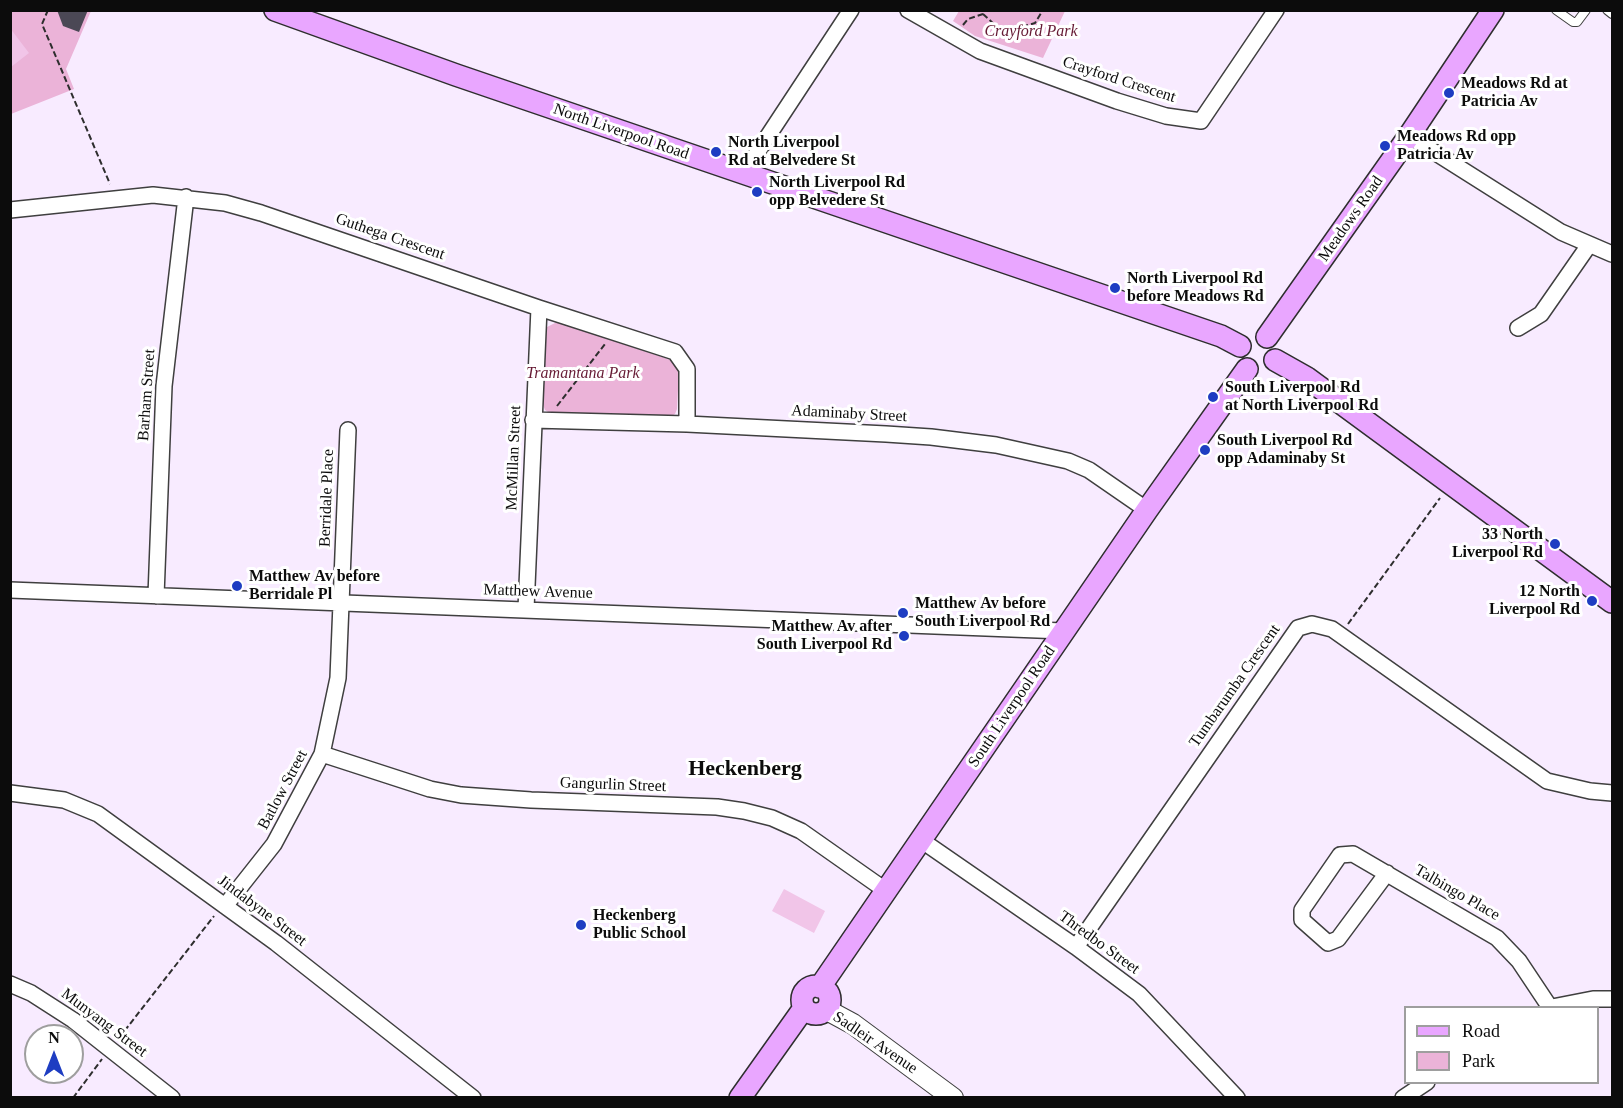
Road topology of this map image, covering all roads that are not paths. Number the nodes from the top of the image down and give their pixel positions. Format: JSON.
{"nodes":[{"id":1,"x":275,"y":10,"type":"edge"},
{"id":2,"x":851,"y":10,"type":"edge"},
{"id":3,"x":908,"y":10,"type":"edge"},
{"id":4,"x":1276,"y":10,"type":"edge"},
{"id":5,"x":1493,"y":10,"type":"edge"},
{"id":6,"x":1556,"y":10,"type":"edge"},
{"id":7,"x":1586,"y":10,"type":"edge"},
{"id":8,"x":1607,"y":10,"type":"edge"},
{"id":9,"x":1612,"y":14,"type":"edge"},
{"id":10,"x":1409,"y":136,"type":"junction"},
{"id":11,"x":743,"y":174,"type":"junction"},
{"id":12,"x":186,"y":197,"type":"junction"},
{"id":13,"x":10,"y":210,"type":"edge"},
{"id":14,"x":1589,"y":245,"type":"junction"},
{"id":15,"x":1612,"y":254,"type":"edge"},
{"id":16,"x":539,"y":308,"type":"junction"},
{"id":17,"x":1518,"y":328,"type":"dead end"},
{"id":18,"x":1268,"y":337,"type":"junction"},
{"id":19,"x":1240,"y":346,"type":"junction"},
{"id":20,"x":1275,"y":360,"type":"junction"},
{"id":21,"x":1247,"y":369,"type":"junction"},
{"id":22,"x":533,"y":420,"type":"junction"},
{"id":23,"x":687,"y":424,"type":"junction"},
{"id":24,"x":348,"y":430,"type":"dead end"},
{"id":25,"x":1147,"y":510,"type":"junction"},
{"id":26,"x":10,"y":590,"type":"edge"},
{"id":27,"x":156,"y":596,"type":"junction"},
{"id":28,"x":1612,"y":602,"type":"edge"},
{"id":29,"x":341,"y":603,"type":"junction"},
{"id":30,"x":526,"y":609,"type":"junction"},
{"id":31,"x":1063,"y":631,"type":"junction"},
{"id":32,"x":322,"y":754,"type":"junction"},
{"id":33,"x":10,"y":793,"type":"edge"},
{"id":34,"x":1612,"y":793,"type":"edge"},
{"id":35,"x":921,"y":840,"type":"junction"},
{"id":36,"x":1387,"y":873,"type":"junction"},
{"id":37,"x":885,"y":890,"type":"junction"},
{"id":38,"x":219,"y":911,"type":"junction"},
{"id":39,"x":1076,"y":947,"type":"junction"},
{"id":40,"x":10,"y":984,"type":"edge"},
{"id":41,"x":820,"y":987,"type":"junction"},
{"id":42,"x":1612,"y":999,"type":"edge"},
{"id":43,"x":1547,"y":1006,"type":"edge"},
{"id":44,"x":1554,"y":1006,"type":"edge"},
{"id":45,"x":804,"y":1008,"type":"junction"},
{"id":46,"x":826,"y":1010,"type":"junction"},
{"id":47,"x":1425,"y":1084,"type":"edge"},
{"id":48,"x":172,"y":1098,"type":"edge"},
{"id":49,"x":473,"y":1098,"type":"edge"},
{"id":50,"x":740,"y":1098,"type":"edge"},
{"id":51,"x":953,"y":1098,"type":"edge"},
{"id":52,"x":1237,"y":1098,"type":"edge"},
{"id":53,"x":1403,"y":1098,"type":"edge"}],
"edges":[{"from":1,"to":11,"type":"main road","name":"North Liverpool Road"},
{"from":2,"to":11,"type":"street"},
{"from":3,"to":4,"type":"street","name":"Crayford Crescent"},
{"from":5,"to":10,"type":"main road","name":"Meadows Road"},
{"from":6,"to":7,"type":"lane"},
{"from":8,"to":9,"type":"lane"},
{"from":10,"to":14,"type":"street"},
{"from":10,"to":18,"type":"main road","name":"Meadows Road"},
{"from":11,"to":19,"type":"main road","name":"North Liverpool Road"},
{"from":12,"to":13,"type":"street","name":"Guthega Crescent"},
{"from":12,"to":16,"type":"street","name":"Guthega Crescent"},
{"from":12,"to":27,"type":"street","name":"Barham Street"},
{"from":14,"to":15,"type":"street"},
{"from":14,"to":17,"type":"street"},
{"from":16,"to":22,"type":"street","name":"McMillan Street"},
{"from":16,"to":23,"type":"street","name":"Guthega Crescent"},
{"from":18,"to":19,"type":"main road"},
{"from":18,"to":20,"type":"main road"},
{"from":19,"to":21,"type":"main road"},
{"from":20,"to":21,"type":"main road"},
{"from":20,"to":28,"type":"main road"},
{"from":21,"to":25,"type":"main road","name":"South Liverpool Road"},
{"from":22,"to":23,"type":"street","name":"Adaminaby Street"},
{"from":22,"to":30,"type":"street","name":"McMillan Street"},
{"from":23,"to":25,"type":"street","name":"Adaminaby Street"},
{"from":24,"to":29,"type":"street","name":"Berridale Place"},
{"from":25,"to":31,"type":"main road","name":"South Liverpool Road"},
{"from":26,"to":27,"type":"street","name":"Matthew Avenue"},
{"from":27,"to":29,"type":"street","name":"Matthew Avenue"},
{"from":29,"to":30,"type":"street","name":"Matthew Avenue"},
{"from":29,"to":32,"type":"street","name":"Batlow Street"},
{"from":30,"to":31,"type":"street","name":"Matthew Avenue"},
{"from":31,"to":35,"type":"main road","name":"South Liverpool Road"},
{"from":32,"to":37,"type":"street","name":"Gangurlin Street"},
{"from":32,"to":38,"type":"street","name":"Batlow Street"},
{"from":33,"to":38,"type":"street","name":"Jindabyne Street"},
{"from":34,"to":39,"type":"street","name":"Tumbarumba Crescent"},
{"from":35,"to":37,"type":"main road","name":"South Liverpool Road"},
{"from":35,"to":39,"type":"street","name":"Thredbo Street"},
{"from":36,"to":36,"type":"street","name":"Talbingo Place"},
{"from":36,"to":43,"type":"street","name":"Talbingo Place"},
{"from":37,"to":41,"type":"main road","name":"South Liverpool Road"},
{"from":38,"to":49,"type":"street","name":"Jindabyne Street"},
{"from":39,"to":52,"type":"street","name":"Thredbo Street"},
{"from":40,"to":48,"type":"street","name":"Munyang Street"},
{"from":41,"to":45,"type":"main road"},
{"from":41,"to":46,"type":"main road"},
{"from":42,"to":44,"type":"street"},
{"from":45,"to":46,"type":"main road"},
{"from":45,"to":50,"type":"main road"},
{"from":46,"to":51,"type":"street","name":"Sadleir Avenue"},
{"from":47,"to":53,"type":"street"}]}
